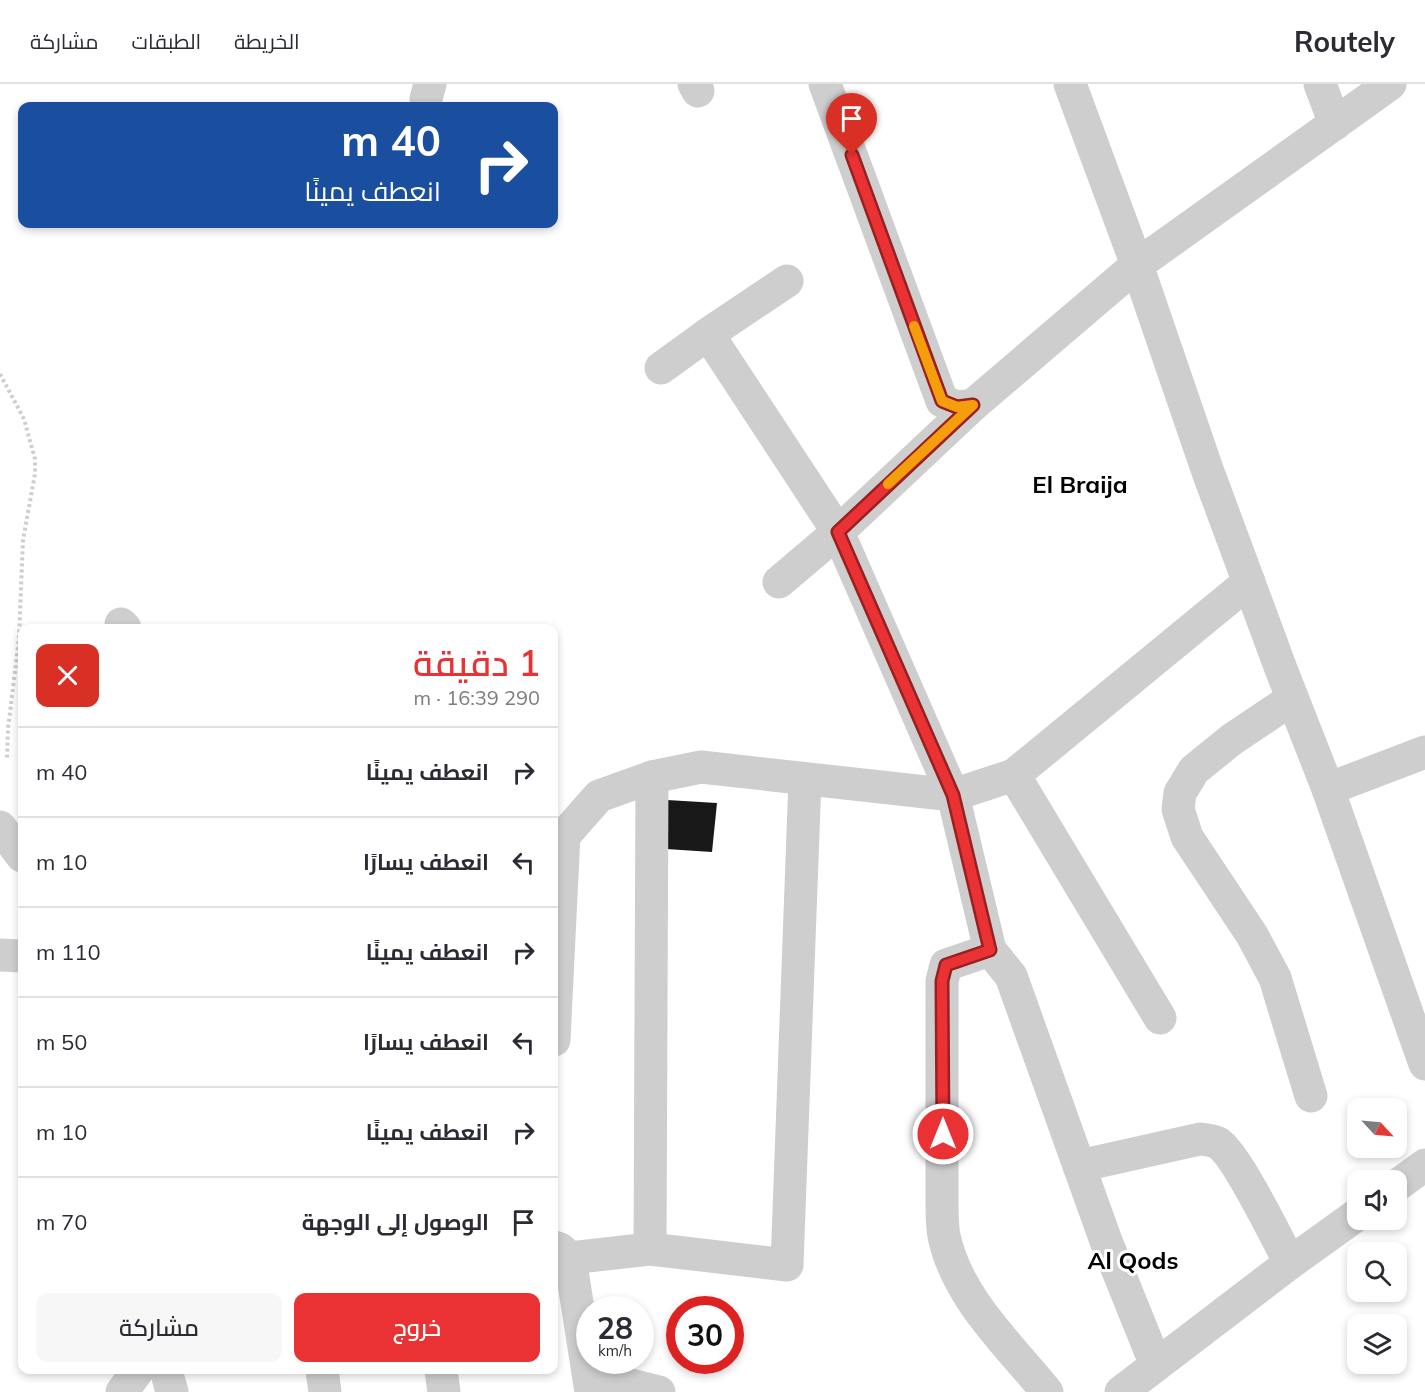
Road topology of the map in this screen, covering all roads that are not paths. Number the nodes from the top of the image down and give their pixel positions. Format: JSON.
{"nodes":[{"id":1,"x":825,"y":84,"type":"edge"},
{"id":2,"x":1070,"y":84,"type":"edge"},
{"id":3,"x":1320,"y":84,"type":"edge"},
{"id":4,"x":1390,"y":84,"type":"edge"},
{"id":5,"x":1335,"y":124,"type":"junction"},
{"id":6,"x":1137,"y":265,"type":"junction"},
{"id":7,"x":787,"y":280,"type":"dead end"},
{"id":8,"x":708,"y":333,"type":"junction"},
{"id":9,"x":661,"y":368,"type":"dead end"},
{"id":10,"x":973,"y":405,"type":"junction"},
{"id":11,"x":838,"y":532,"type":"junction"},
{"id":12,"x":779,"y":582,"type":"dead end"},
{"id":13,"x":1249,"y":582,"type":"junction"},
{"id":14,"x":1293,"y":699,"type":"junction"},
{"id":15,"x":1425,"y":752,"type":"edge"},
{"id":16,"x":1014,"y":775,"type":"junction"},
{"id":17,"x":652,"y":777,"type":"junction"},
{"id":18,"x":805,"y":778,"type":"junction"},
{"id":19,"x":1328,"y":789,"type":"junction"},
{"id":20,"x":953,"y":795,"type":"junction"},
{"id":21,"x":0,"y":827,"type":"edge"},
{"id":22,"x":559,"y":841,"type":"edge"},
{"id":23,"x":18,"y":851,"type":"edge"},
{"id":24,"x":558,"y":881,"type":"edge"},
{"id":25,"x":990,"y":950,"type":"junction"},
{"id":26,"x":0,"y":955,"type":"edge"},
{"id":27,"x":18,"y":956,"type":"edge"},
{"id":28,"x":1160,"y":1018,"type":"dead end"},
{"id":29,"x":1425,"y":1064,"type":"edge"},
{"id":30,"x":1311,"y":1096,"type":"dead end"},
{"id":31,"x":1425,"y":1165,"type":"edge"},
{"id":32,"x":1079,"y":1166,"type":"junction"},
{"id":33,"x":1407,"y":1178,"type":"edge"},
{"id":34,"x":1347,"y":1222,"type":"edge"},
{"id":35,"x":650,"y":1249,"type":"junction"},
{"id":36,"x":562,"y":1252,"type":"edge"},
{"id":37,"x":1290,"y":1263,"type":"junction"},
{"id":38,"x":1156,"y":1365,"type":"junction"},
{"id":39,"x":135,"y":1374,"type":"edge"},
{"id":40,"x":167,"y":1374,"type":"edge"},
{"id":41,"x":323,"y":1374,"type":"edge"},
{"id":42,"x":442,"y":1374,"type":"edge"},
{"id":43,"x":590,"y":1384,"type":"edge"},
{"id":44,"x":122,"y":1392,"type":"edge"},
{"id":45,"x":172,"y":1392,"type":"edge"},
{"id":46,"x":325,"y":1392,"type":"edge"},
{"id":47,"x":444,"y":1392,"type":"edge"},
{"id":48,"x":659,"y":1392,"type":"edge"},
{"id":49,"x":1047,"y":1392,"type":"edge"},
{"id":50,"x":1121,"y":1392,"type":"edge"}],
"edges":[{"from":1,"to":10,"type":"street"},
{"from":2,"to":6,"type":"street"},
{"from":3,"to":5,"type":"street"},
{"from":4,"to":5,"type":"street"},
{"from":5,"to":6,"type":"street"},
{"from":6,"to":10,"type":"street"},
{"from":6,"to":13,"type":"street"},
{"from":7,"to":8,"type":"street"},
{"from":8,"to":9,"type":"street"},
{"from":8,"to":11,"type":"street"},
{"from":10,"to":11,"type":"street"},
{"from":11,"to":12,"type":"street"},
{"from":11,"to":20,"type":"street"},
{"from":13,"to":14,"type":"street"},
{"from":13,"to":16,"type":"street"},
{"from":14,"to":19,"type":"street"},
{"from":14,"to":30,"type":"street"},
{"from":15,"to":19,"type":"street"},
{"from":16,"to":20,"type":"street"},
{"from":16,"to":28,"type":"street"},
{"from":17,"to":18,"type":"street"},
{"from":17,"to":22,"type":"street"},
{"from":17,"to":35,"type":"street"},
{"from":18,"to":20,"type":"street"},
{"from":18,"to":35,"type":"street"},
{"from":19,"to":29,"type":"street"},
{"from":20,"to":25,"type":"street"},
{"from":21,"to":23,"type":"street"},
{"from":22,"to":24,"type":"street"},
{"from":25,"to":32,"type":"street"},
{"from":25,"to":49,"type":"street"},
{"from":26,"to":27,"type":"street"},
{"from":31,"to":33,"type":"street"},
{"from":32,"to":37,"type":"street"},
{"from":32,"to":38,"type":"street"},
{"from":34,"to":37,"type":"street"},
{"from":35,"to":36,"type":"street"},
{"from":36,"to":43,"type":"street"},
{"from":37,"to":38,"type":"street"},
{"from":38,"to":50,"type":"street"},
{"from":39,"to":44,"type":"street"},
{"from":40,"to":45,"type":"street"},
{"from":41,"to":46,"type":"street"},
{"from":42,"to":47,"type":"street"},
{"from":43,"to":48,"type":"street"}]}
